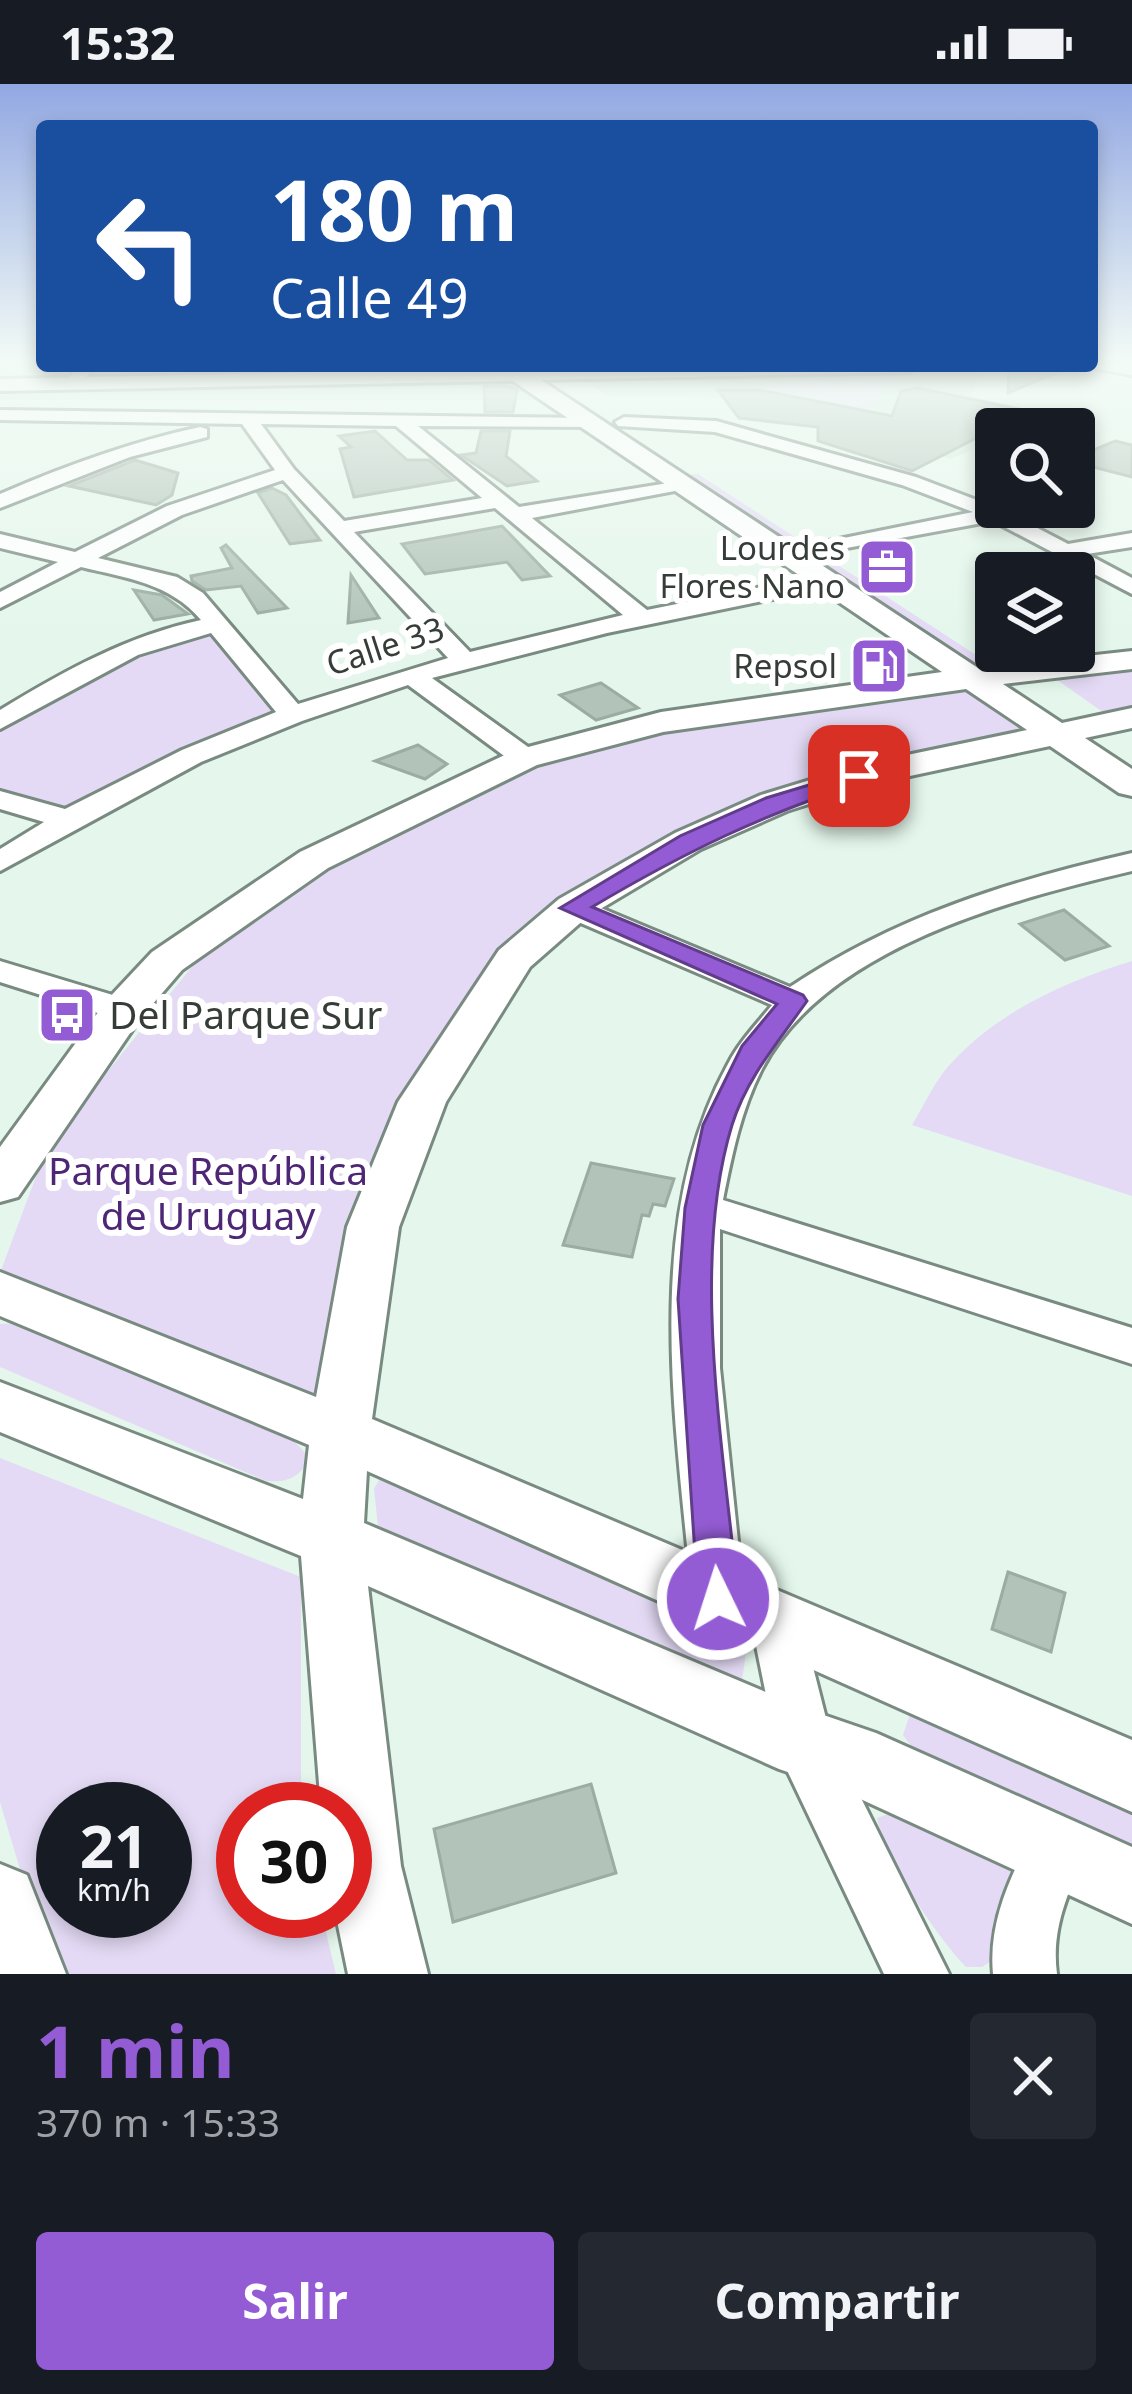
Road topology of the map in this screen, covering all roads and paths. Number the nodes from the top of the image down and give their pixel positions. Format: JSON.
{"nodes":[{"id":1,"x":123,"y":452,"type":"edge"},
{"id":2,"x":271,"y":452,"type":"edge"},
{"id":3,"x":440,"y":452,"type":"edge"},
{"id":4,"x":647,"y":452,"type":"edge"},
{"id":5,"x":656,"y":452,"type":"edge"},
{"id":6,"x":804,"y":452,"type":"edge"},
{"id":7,"x":287,"y":473,"type":"junction"},
{"id":8,"x":682,"y":476,"type":"junction"},
{"id":9,"x":0,"y":502,"type":"edge"},
{"id":10,"x":975,"y":506,"type":"edge"},
{"id":11,"x":509,"y":507,"type":"junction"},
{"id":12,"x":975,"y":518,"type":"edge"},
{"id":13,"x":339,"y":528,"type":"junction"},
{"id":14,"x":1022,"y":528,"type":"edge"},
{"id":15,"x":1132,"y":539,"type":"edge"},
{"id":16,"x":0,"y":541,"type":"edge"},
{"id":17,"x":822,"y":549,"type":"junction"},
{"id":18,"x":1066,"y":551,"type":"junction"},
{"id":19,"x":81,"y":560,"type":"junction"},
{"id":20,"x":821,"y":581,"type":"junction"},
{"id":21,"x":1132,"y":587,"type":"edge"},
{"id":22,"x":0,"y":601,"type":"edge"},
{"id":23,"x":640,"y":617,"type":"junction"},
{"id":24,"x":218,"y":624,"type":"junction"},
{"id":25,"x":462,"y":658,"type":"junction"},
{"id":26,"x":1132,"y":660,"type":"edge"},
{"id":27,"x":1018,"y":674,"type":"junction"},
{"id":28,"x":410,"y":675,"type":"junction"},
{"id":29,"x":972,"y":680,"type":"junction"},
{"id":30,"x":292,"y":714,"type":"junction"},
{"id":31,"x":1132,"y":718,"type":"edge"},
{"id":32,"x":0,"y":721,"type":"edge"},
{"id":33,"x":1074,"y":731,"type":"junction"},
{"id":34,"x":1132,"y":752,"type":"edge"},
{"id":35,"x":526,"y":758,"type":"junction"},
{"id":36,"x":1132,"y":785,"type":"edge"},
{"id":37,"x":0,"y":800,"type":"edge"},
{"id":38,"x":66,"y":819,"type":"junction"},
{"id":39,"x":0,"y":862,"type":"edge"},
{"id":40,"x":1132,"y":862,"type":"edge"},
{"id":41,"x":573,"y":908,"type":"junction"},
{"id":42,"x":0,"y":971,"type":"edge"},
{"id":43,"x":794,"y":1001,"type":"junction"},
{"id":44,"x":123,"y":1010,"type":"junction"},
{"id":45,"x":0,"y":1184,"type":"edge"},
{"id":46,"x":701,"y":1208,"type":"junction"},
{"id":47,"x":0,"y":1293,"type":"edge"},
{"id":48,"x":1132,"y":1346,"type":"edge"},
{"id":49,"x":0,"y":1406,"type":"edge"},
{"id":50,"x":340,"y":1432,"type":"junction"},
{"id":51,"x":331,"y":1539,"type":"junction"},
{"id":52,"x":748,"y":1612,"type":"junction"},
{"id":53,"x":804,"y":1744,"type":"junction"},
{"id":54,"x":1132,"y":1776,"type":"edge"},
{"id":55,"x":1055,"y":1853,"type":"junction"},
{"id":56,"x":1132,"y":1886,"type":"edge"},
{"id":57,"x":0,"y":1902,"type":"edge"},
{"id":58,"x":26,"y":1974,"type":"edge"},
{"id":59,"x":388,"y":1974,"type":"edge"},
{"id":60,"x":917,"y":1974,"type":"edge"},
{"id":61,"x":1025,"y":1974,"type":"edge"}],
"edges":[{"from":1,"to":9,"type":"street"},
{"from":2,"to":7,"type":"street"},
{"from":3,"to":11,"type":"street"},
{"from":4,"to":8,"type":"main road"},
{"from":5,"to":8,"type":"main road"},
{"from":6,"to":10,"type":"street"},
{"from":7,"to":13,"type":"street"},
{"from":7,"to":19,"type":"street"},
{"from":8,"to":11,"type":"street"},
{"from":8,"to":17,"type":"main road"},
{"from":8,"to":20,"type":"main road"},
{"from":11,"to":13,"type":"street"},
{"from":11,"to":23,"type":"street"},
{"from":12,"to":17,"type":"street"},
{"from":13,"to":25,"type":"street"},
{"from":14,"to":18,"type":"street"},
{"from":15,"to":18,"type":"street"},
{"from":16,"to":19,"type":"street"},
{"from":17,"to":27,"type":"main road"},
{"from":18,"to":21,"type":"street"},
{"from":19,"to":22,"type":"street"},
{"from":19,"to":24,"type":"street"},
{"from":20,"to":23,"type":"street","name":"Calle 33"},
{"from":20,"to":29,"type":"main road"},
{"from":23,"to":25,"type":"street","name":"Calle 33"},
{"from":24,"to":30,"type":"street"},
{"from":24,"to":32,"type":"street"},
{"from":25,"to":28,"type":"street","name":"Calle 33"},
{"from":26,"to":27,"type":"main road"},
{"from":27,"to":29,"type":"main road"},
{"from":27,"to":33,"type":"main road"},
{"from":28,"to":30,"type":"street","name":"Calle 33"},
{"from":28,"to":35,"type":"street"},
{"from":29,"to":33,"type":"main road"},
{"from":29,"to":35,"type":"main road"},
{"from":30,"to":38,"type":"street","name":"Calle 33"},
{"from":31,"to":33,"type":"main road"},
{"from":33,"to":34,"type":"main road"},
{"from":33,"to":36,"type":"main road"},
{"from":33,"to":41,"type":"main road"},
{"from":35,"to":44,"type":"main road"},
{"from":37,"to":38,"type":"street"},
{"from":38,"to":39,"type":"street","name":"Calle 33"},
{"from":40,"to":43,"type":"street"},
{"from":41,"to":43,"type":"street"},
{"from":41,"to":50,"type":"main road"},
{"from":42,"to":44,"type":"street"},
{"from":43,"to":46,"type":"street"},
{"from":44,"to":45,"type":"main road"},
{"from":46,"to":48,"type":"street"},
{"from":46,"to":52,"type":"street"},
{"from":47,"to":50,"type":"main road"},
{"from":49,"to":51,"type":"main road"},
{"from":50,"to":51,"type":"main road"},
{"from":50,"to":52,"type":"main road"},
{"from":51,"to":53,"type":"main road"},
{"from":51,"to":59,"type":"main road"},
{"from":52,"to":53,"type":"street"},
{"from":52,"to":54,"type":"main road"},
{"from":53,"to":55,"type":"main road"},
{"from":53,"to":60,"type":"street"},
{"from":55,"to":56,"type":"main road"},
{"from":55,"to":61,"type":"street"},
{"from":57,"to":58,"type":"main road"}]}
